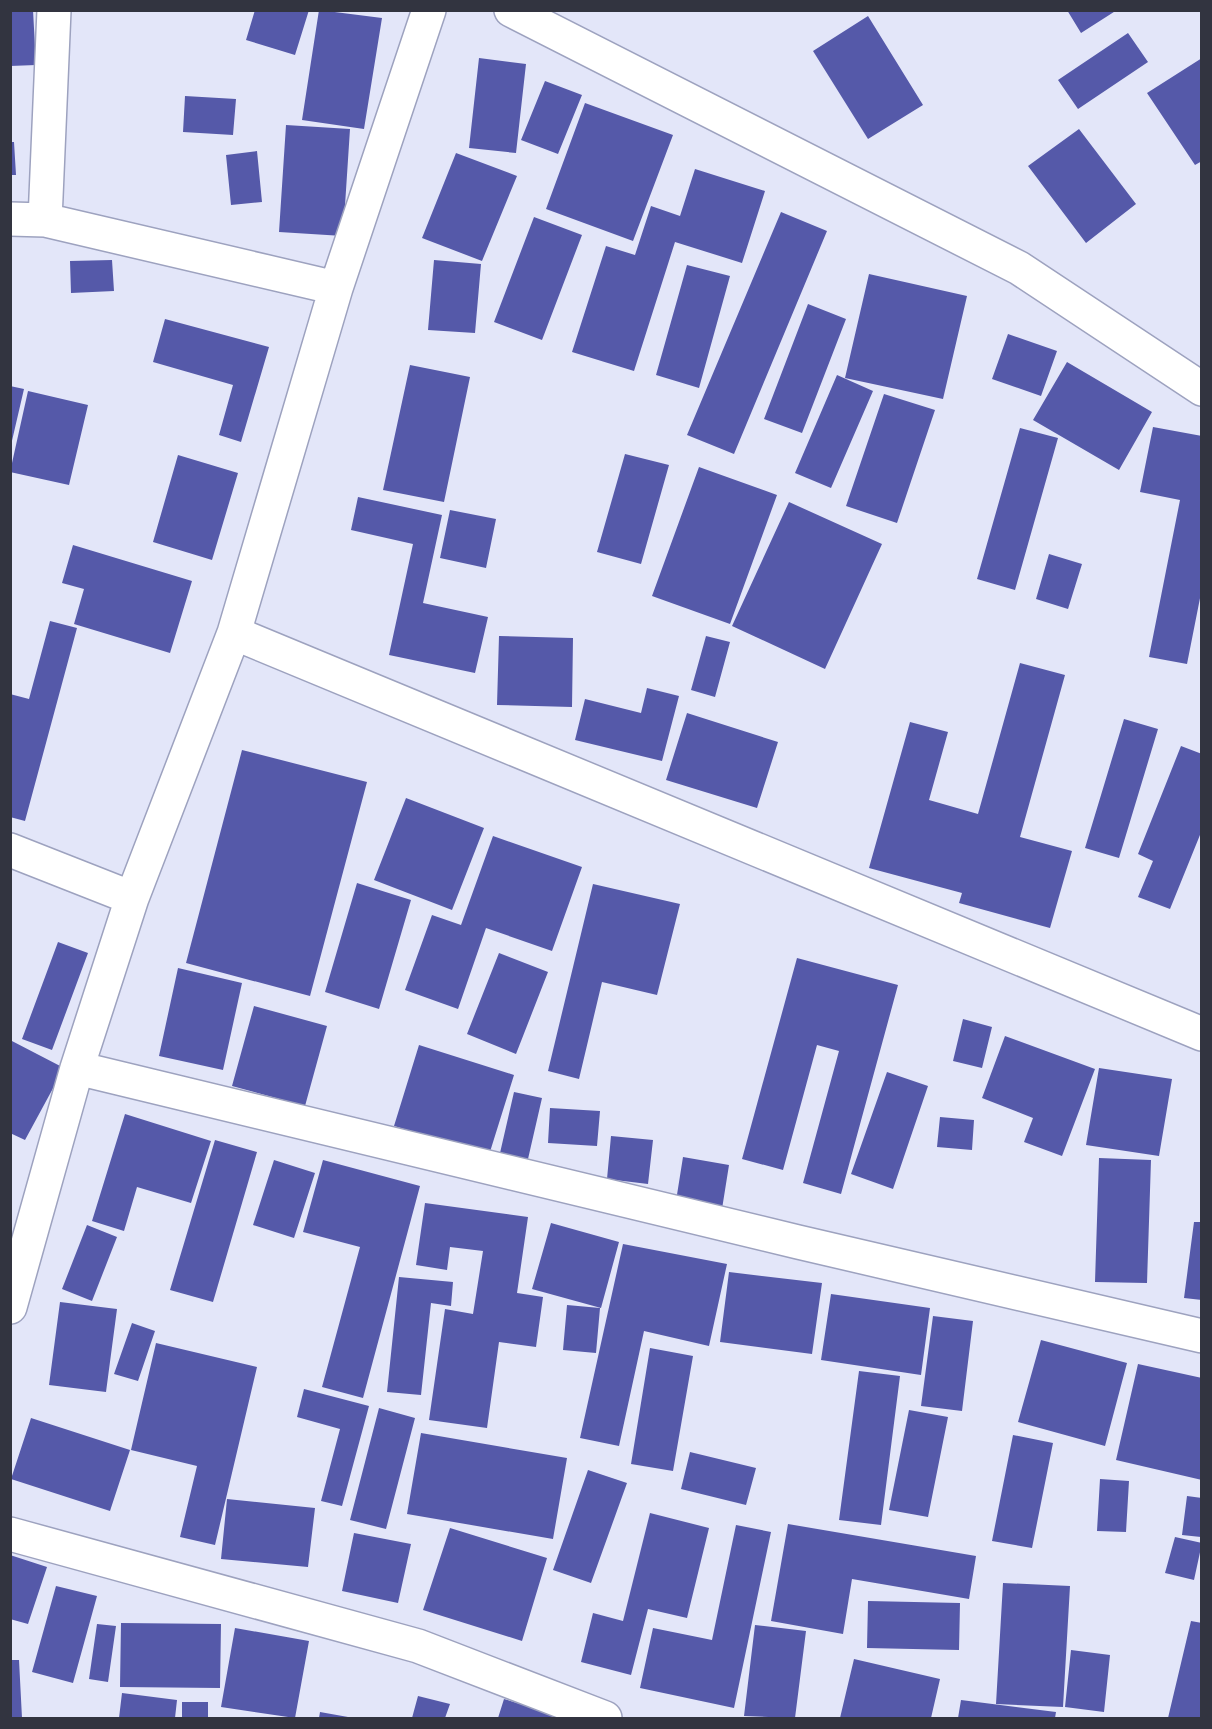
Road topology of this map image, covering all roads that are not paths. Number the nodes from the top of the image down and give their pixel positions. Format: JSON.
{"nodes":[{"id":1,"x":54,"y":10,"type":"edge"},
{"id":2,"x":429,"y":10,"type":"edge"},
{"id":3,"x":512,"y":10,"type":"edge"},
{"id":4,"x":10,"y":219,"type":"edge"},
{"id":5,"x":45,"y":220,"type":"junction"},
{"id":6,"x":336,"y":288,"type":"junction"},
{"id":7,"x":1202,"y":389,"type":"edge"},
{"id":8,"x":234,"y":633,"type":"junction"},
{"id":9,"x":10,"y":850,"type":"edge"},
{"id":10,"x":132,"y":898,"type":"junction"},
{"id":11,"x":1202,"y":1034,"type":"edge"},
{"id":12,"x":76,"y":1068,"type":"junction"},
{"id":13,"x":10,"y":1307,"type":"edge"},
{"id":14,"x":1202,"y":1336,"type":"edge"},
{"id":15,"x":10,"y":1534,"type":"edge"},
{"id":16,"x":605,"y":1719,"type":"edge"}],
"edges":[{"from":1,"to":5,"type":"street"},
{"from":2,"to":6,"type":"street"},
{"from":3,"to":7,"type":"street"},
{"from":4,"to":5,"type":"street"},
{"from":5,"to":6,"type":"street"},
{"from":6,"to":8,"type":"street"},
{"from":8,"to":10,"type":"street"},
{"from":8,"to":11,"type":"street"},
{"from":9,"to":10,"type":"street"},
{"from":10,"to":12,"type":"street"},
{"from":12,"to":13,"type":"street"},
{"from":12,"to":14,"type":"street"},
{"from":15,"to":16,"type":"street"}]}
